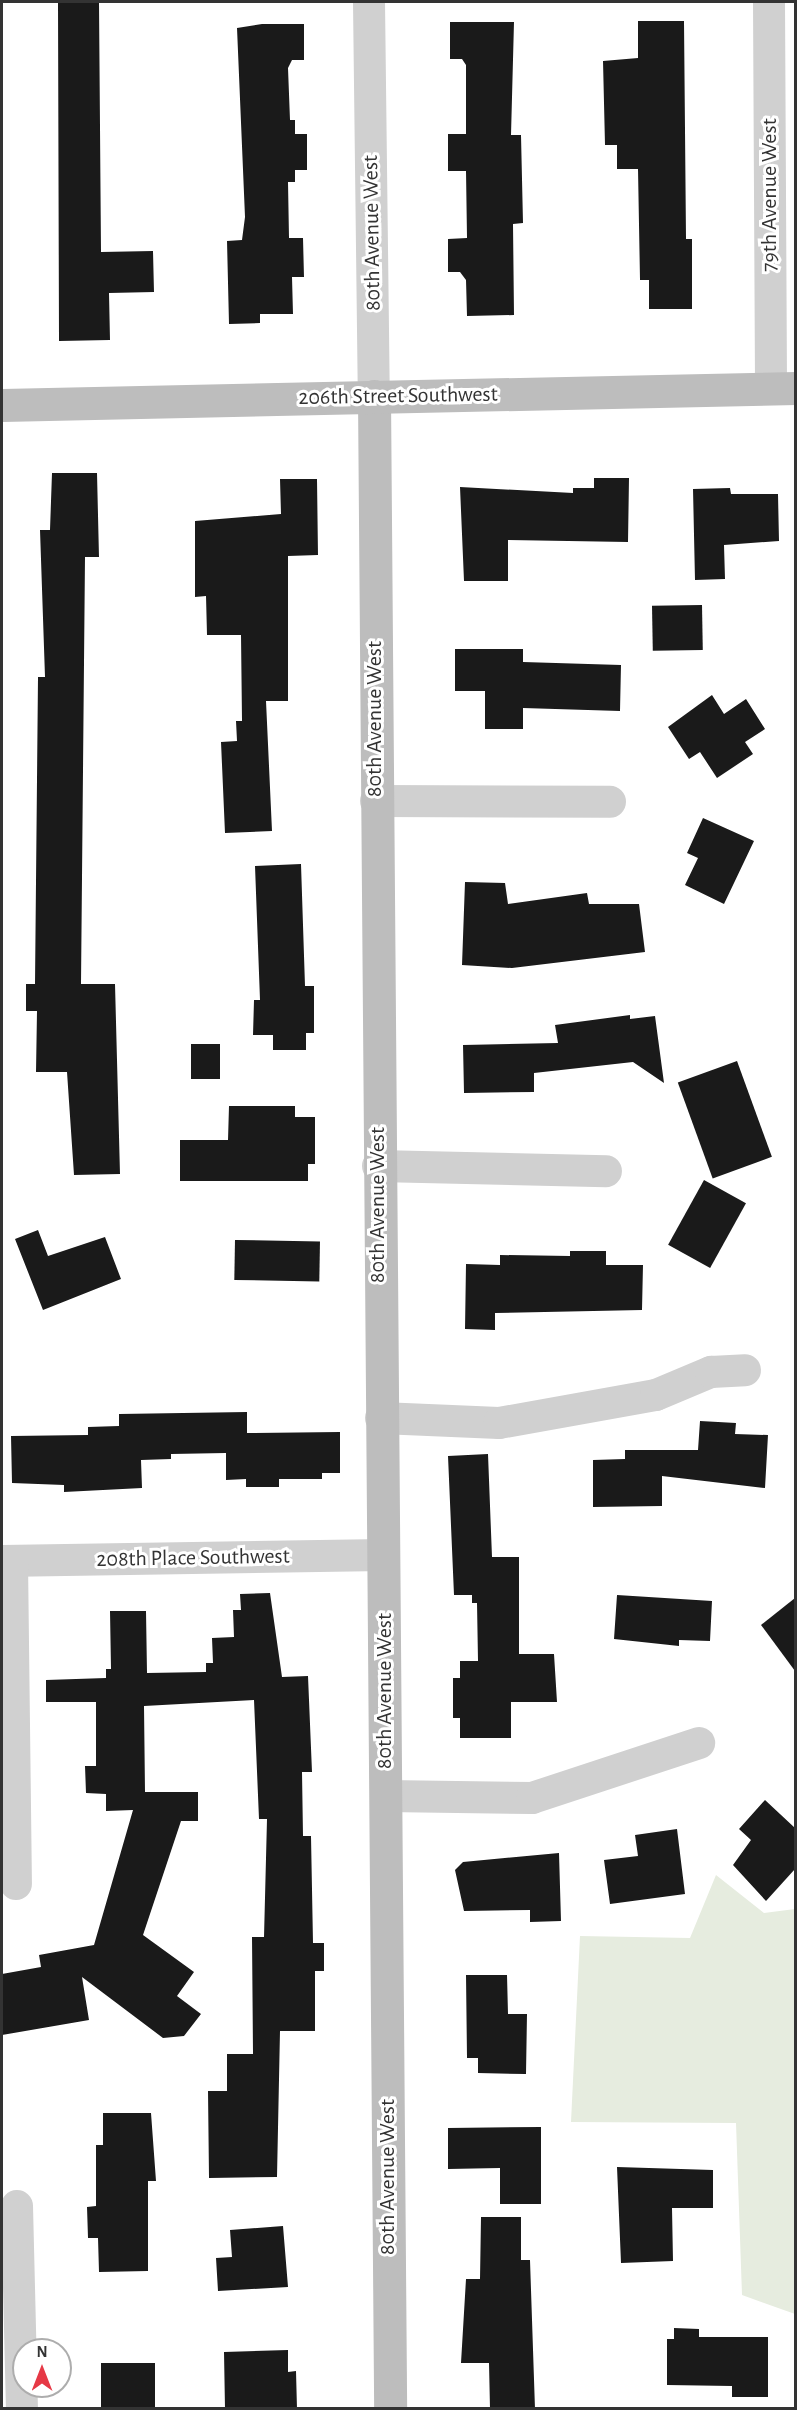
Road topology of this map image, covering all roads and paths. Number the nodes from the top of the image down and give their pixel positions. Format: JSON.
{"nodes":[{"id":1,"x":369,"y":2,"type":"edge"},
{"id":2,"x":769,"y":2,"type":"edge"},
{"id":3,"x":783,"y":388,"type":"edge"},
{"id":4,"x":374,"y":396,"type":"junction"},
{"id":5,"x":2,"y":405,"type":"edge"},
{"id":6,"x":376,"y":801,"type":"junction"},
{"id":7,"x":610,"y":802,"type":"dead end"},
{"id":8,"x":378,"y":1166,"type":"junction"},
{"id":9,"x":606,"y":1171,"type":"dead end"},
{"id":10,"x":745,"y":1370,"type":"dead end"},
{"id":11,"x":381,"y":1418,"type":"junction"},
{"id":12,"x":384,"y":1555,"type":"junction"},
{"id":13,"x":7,"y":1561,"type":"edge"},
{"id":14,"x":699,"y":1743,"type":"dead end"},
{"id":15,"x":386,"y":1796,"type":"junction"},
{"id":16,"x":16,"y":1884,"type":"dead end"},
{"id":17,"x":17,"y":2206,"type":"dead end"},
{"id":18,"x":22,"y":2409,"type":"edge"},
{"id":19,"x":390,"y":2409,"type":"edge"}],
"edges":[{"from":1,"to":4,"type":"street","name":"80th Avenue West"},
{"from":2,"to":3,"type":"street","name":"79th Avenue West"},
{"from":3,"to":4,"type":"street","name":"206th Street Southwest"},
{"from":4,"to":5,"type":"street","name":"206th Street Southwest"},
{"from":4,"to":6,"type":"street","name":"80th Avenue West"},
{"from":6,"to":7,"type":"street"},
{"from":6,"to":8,"type":"street","name":"80th Avenue West"},
{"from":8,"to":9,"type":"street"},
{"from":8,"to":11,"type":"street","name":"80th Avenue West"},
{"from":10,"to":11,"type":"street"},
{"from":11,"to":12,"type":"street","name":"80th Avenue West"},
{"from":12,"to":13,"type":"street","name":"208th Place Southwest"},
{"from":12,"to":15,"type":"street","name":"80th Avenue West"},
{"from":13,"to":16,"type":"street"},
{"from":14,"to":15,"type":"street"},
{"from":15,"to":19,"type":"street","name":"80th Avenue West"},
{"from":17,"to":18,"type":"street"}]}
